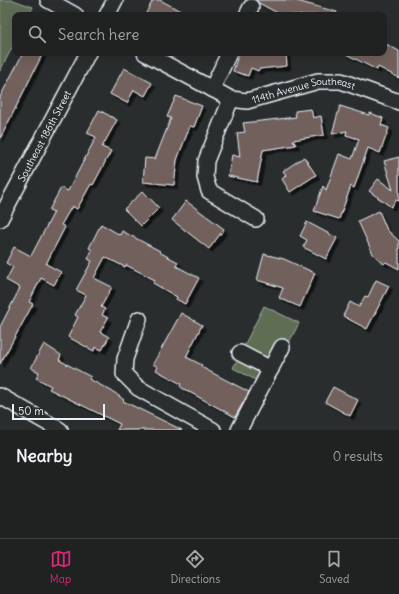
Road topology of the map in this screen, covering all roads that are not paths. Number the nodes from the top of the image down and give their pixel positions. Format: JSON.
{"nodes":[{"id":1,"x":48,"y":0,"type":"edge"},
{"id":2,"x":115,"y":0,"type":"edge"},
{"id":3,"x":70,"y":12,"type":"edge"},
{"id":4,"x":109,"y":12,"type":"edge"},
{"id":5,"x":86,"y":56,"type":"edge"},
{"id":6,"x":151,"y":56,"type":"edge"},
{"id":7,"x":228,"y":56,"type":"edge"},
{"id":8,"x":212,"y":89,"type":"junction"},
{"id":9,"x":231,"y":99,"type":"junction"},
{"id":10,"x":399,"y":102,"type":"edge"},
{"id":11,"x":0,"y":219,"type":"edge"},
{"id":12,"x":256,"y":219,"type":"dead end"},
{"id":13,"x":138,"y":319,"type":"dead end"},
{"id":14,"x":282,"y":347,"type":"dead end"},
{"id":15,"x":240,"y":353,"type":"dead end"},
{"id":16,"x":271,"y":369,"type":"junction"},
{"id":17,"x":0,"y":396,"type":"edge"},
{"id":18,"x":60,"y":430,"type":"edge"},
{"id":19,"x":213,"y":430,"type":"edge"},
{"id":20,"x":239,"y":430,"type":"edge"}],
"edges":[{"from":1,"to":3,"type":"street"},
{"from":2,"to":4,"type":"street"},
{"from":5,"to":11,"type":"street","name":"Southeast 186th Street"},
{"from":6,"to":8,"type":"street","name":"114th Avenue Southeast"},
{"from":7,"to":8,"type":"street"},
{"from":8,"to":9,"type":"street","name":"114th Avenue Southeast"},
{"from":9,"to":10,"type":"street","name":"114th Avenue Southeast"},
{"from":9,"to":12,"type":"street"},
{"from":13,"to":19,"type":"street"},
{"from":14,"to":16,"type":"street"},
{"from":15,"to":16,"type":"street"},
{"from":16,"to":20,"type":"street"},
{"from":17,"to":18,"type":"street"}]}
